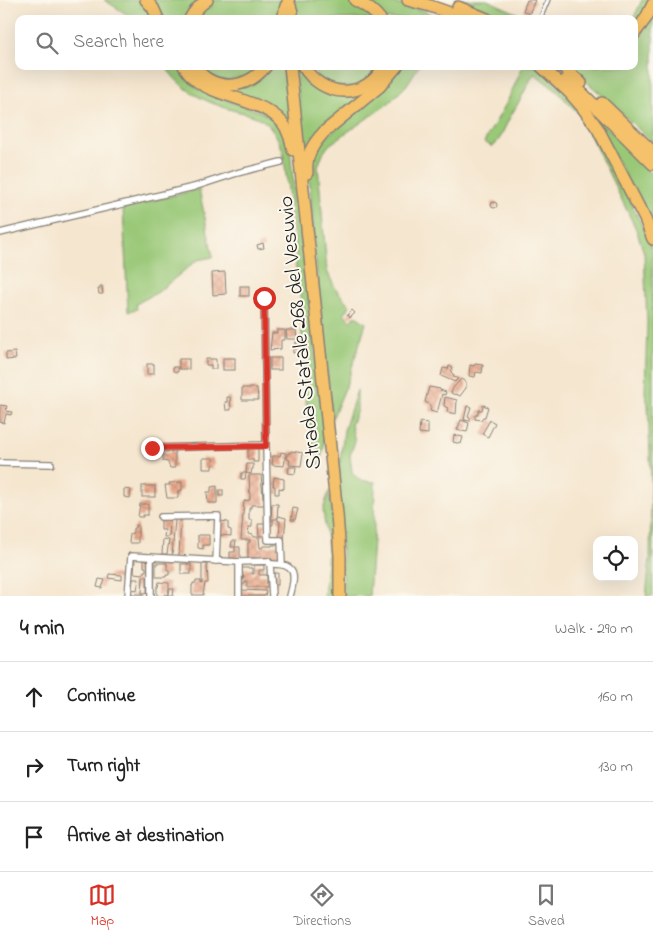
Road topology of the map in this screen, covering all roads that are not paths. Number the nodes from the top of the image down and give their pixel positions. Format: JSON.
{"nodes":[{"id":1,"x":146,"y":0,"type":"edge"},
{"id":2,"x":208,"y":0,"type":"edge"},
{"id":3,"x":355,"y":0,"type":"edge"},
{"id":4,"x":408,"y":0,"type":"edge"},
{"id":5,"x":436,"y":0,"type":"edge"},
{"id":6,"x":450,"y":0,"type":"edge"},
{"id":7,"x":548,"y":0,"type":"edge"},
{"id":8,"x":287,"y":2,"type":"edge"},
{"id":9,"x":653,"y":4,"type":"edge"},
{"id":10,"x":156,"y":15,"type":"edge"},
{"id":11,"x":192,"y":15,"type":"edge"},
{"id":12,"x":283,"y":15,"type":"edge"},
{"id":13,"x":287,"y":15,"type":"edge"},
{"id":14,"x":292,"y":15,"type":"edge"},
{"id":15,"x":377,"y":15,"type":"edge"},
{"id":16,"x":456,"y":15,"type":"edge"},
{"id":17,"x":477,"y":15,"type":"edge"},
{"id":18,"x":481,"y":15,"type":"edge"},
{"id":19,"x":542,"y":15,"type":"edge"},
{"id":20,"x":638,"y":29,"type":"edge"},
{"id":21,"x":187,"y":70,"type":"edge"},
{"id":22,"x":197,"y":70,"type":"edge"},
{"id":23,"x":262,"y":70,"type":"edge"},
{"id":24,"x":290,"y":70,"type":"edge"},
{"id":25,"x":306,"y":70,"type":"edge"},
{"id":26,"x":382,"y":70,"type":"edge"},
{"id":27,"x":394,"y":70,"type":"edge"},
{"id":28,"x":545,"y":70,"type":"edge"},
{"id":29,"x":554,"y":70,"type":"edge"},
{"id":30,"x":566,"y":70,"type":"edge"},
{"id":31,"x":653,"y":160,"type":"edge"},
{"id":32,"x":281,"y":162,"type":"dead end"},
{"id":33,"x":305,"y":215,"type":"junction"},
{"id":34,"x":0,"y":233,"type":"edge"},
{"id":35,"x":308,"y":235,"type":"junction"},
{"id":36,"x":653,"y":238,"type":"edge"},
{"id":37,"x":264,"y":298,"type":"dead end"},
{"id":38,"x":266,"y":446,"type":"junction"},
{"id":39,"x":152,"y":448,"type":"dead end"},
{"id":40,"x":0,"y":463,"type":"edge"},
{"id":41,"x":51,"y":464,"type":"dead end"},
{"id":42,"x":161,"y":517,"type":"dead end"},
{"id":43,"x":151,"y":557,"type":"junction"},
{"id":44,"x":216,"y":561,"type":"junction"},
{"id":45,"x":239,"y":562,"type":"junction"},
{"id":46,"x":270,"y":564,"type":"junction"},
{"id":47,"x":282,"y":564,"type":"junction"},
{"id":48,"x":128,"y":596,"type":"edge"},
{"id":49,"x":151,"y":596,"type":"edge"},
{"id":50,"x":239,"y":596,"type":"edge"},
{"id":51,"x":272,"y":596,"type":"edge"},
{"id":52,"x":290,"y":596,"type":"edge"},
{"id":53,"x":340,"y":596,"type":"edge"}],
"edges":[{"from":1,"to":10,"type":"highway"},
{"from":2,"to":11,"type":"highway"},
{"from":3,"to":15,"type":"highway"},
{"from":4,"to":16,"type":"highway"},
{"from":5,"to":17,"type":"highway"},
{"from":6,"to":18,"type":"highway"},
{"from":7,"to":19,"type":"lane"},
{"from":8,"to":12,"type":"highway"},
{"from":8,"to":13,"type":"highway"},
{"from":8,"to":14,"type":"highway"},
{"from":9,"to":20,"type":"highway"},
{"from":21,"to":33,"type":"highway"},
{"from":22,"to":23,"type":"highway"},
{"from":24,"to":33,"type":"highway","name":"Strada Statale 268 del Vesuvio"},
{"from":25,"to":26,"type":"highway"},
{"from":27,"to":35,"type":"highway"},
{"from":28,"to":36,"type":"highway"},
{"from":29,"to":31,"type":"highway"},
{"from":30,"to":31,"type":"highway"},
{"from":32,"to":34,"type":"street"},
{"from":33,"to":35,"type":"highway","name":"Strada Statale 268 del Vesuvio"},
{"from":35,"to":53,"type":"highway","name":"Strada Statale 268 del Vesuvio"},
{"from":37,"to":38,"type":"street"},
{"from":38,"to":39,"type":"street"},
{"from":38,"to":47,"type":"street"},
{"from":40,"to":41,"type":"street"},
{"from":42,"to":44,"type":"street"},
{"from":43,"to":44,"type":"street"},
{"from":43,"to":48,"type":"street"},
{"from":43,"to":49,"type":"street"},
{"from":44,"to":45,"type":"street"},
{"from":45,"to":46,"type":"street"},
{"from":45,"to":50,"type":"street"},
{"from":46,"to":47,"type":"street"},
{"from":46,"to":51,"type":"street"},
{"from":47,"to":52,"type":"street"}]}
